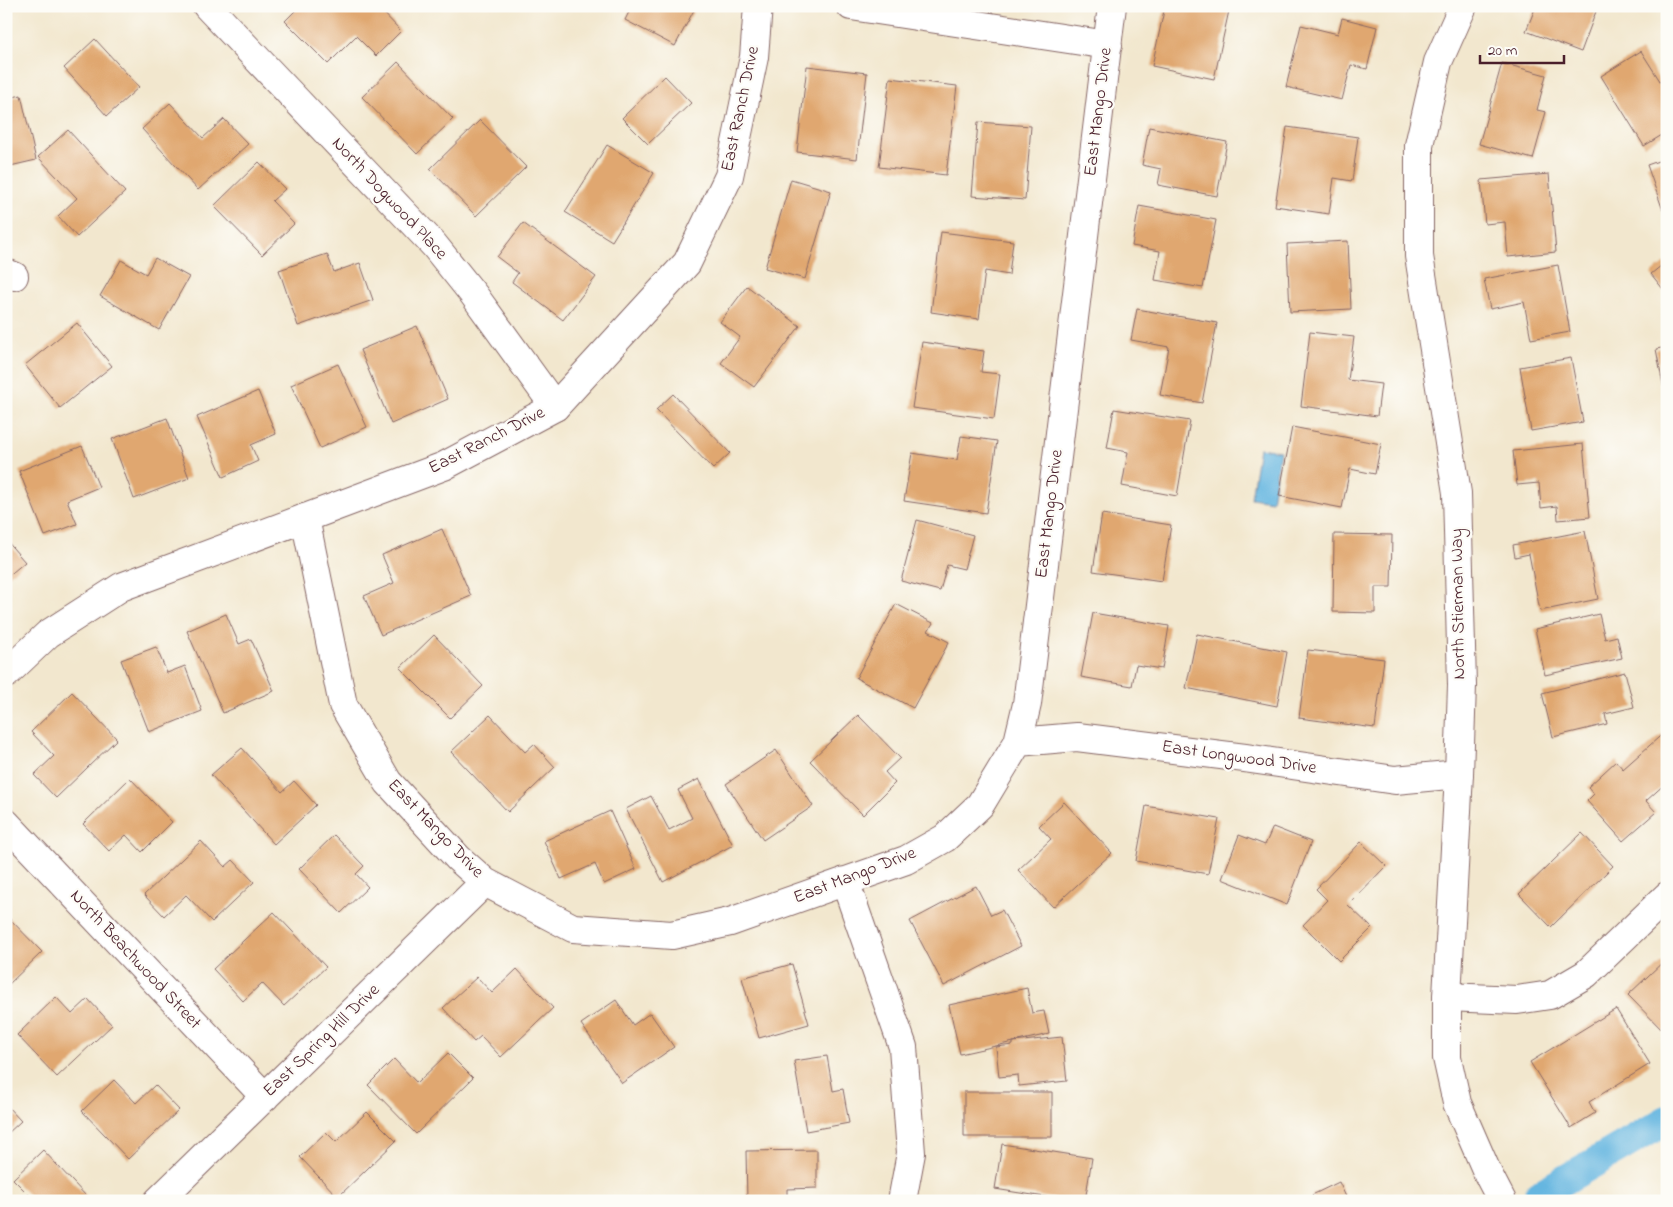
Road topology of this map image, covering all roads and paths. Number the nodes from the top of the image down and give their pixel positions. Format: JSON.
{"nodes":[{"id":1,"x":207,"y":6,"type":"edge"},
{"id":2,"x":758,"y":6,"type":"edge"},
{"id":3,"x":851,"y":6,"type":"edge"},
{"id":4,"x":1112,"y":6,"type":"edge"},
{"id":5,"x":1463,"y":6,"type":"edge"},
{"id":6,"x":1108,"y":45,"type":"junction"},
{"id":7,"x":555,"y":407,"type":"junction"},
{"id":8,"x":305,"y":518,"type":"junction"},
{"id":9,"x":6,"y":674,"type":"edge"},
{"id":10,"x":1018,"y":742,"type":"junction"},
{"id":11,"x":1460,"y":774,"type":"junction"},
{"id":12,"x":6,"y":823,"type":"edge"},
{"id":13,"x":845,"y":881,"type":"junction"},
{"id":14,"x":485,"y":882,"type":"junction"},
{"id":15,"x":1667,"y":896,"type":"edge"},
{"id":16,"x":1447,"y":997,"type":"junction"},
{"id":17,"x":265,"y":1097,"type":"junction"},
{"id":18,"x":158,"y":1201,"type":"edge"},
{"id":19,"x":902,"y":1201,"type":"edge"},
{"id":20,"x":1502,"y":1201,"type":"edge"}],
"edges":[{"from":1,"to":7,"type":"street","name":"North Dogwood Place"},
{"from":2,"to":7,"type":"street","name":"East Ranch Drive"},
{"from":3,"to":6,"type":"street"},
{"from":4,"to":6,"type":"street","name":"East Mango Drive"},
{"from":5,"to":11,"type":"street","name":"North Stierman Way"},
{"from":6,"to":10,"type":"street","name":"East Mango Drive"},
{"from":7,"to":8,"type":"street","name":"East Ranch Drive"},
{"from":8,"to":9,"type":"street","name":"East Ranch Drive"},
{"from":8,"to":14,"type":"street","name":"East Mango Drive"},
{"from":10,"to":11,"type":"street","name":"East Longwood Drive"},
{"from":10,"to":13,"type":"street","name":"East Mango Drive"},
{"from":11,"to":16,"type":"street","name":"North Stierman Way"},
{"from":12,"to":17,"type":"street","name":"North Beachwood Street"},
{"from":13,"to":14,"type":"street","name":"East Mango Drive"},
{"from":13,"to":19,"type":"street"},
{"from":14,"to":17,"type":"street","name":"East Spring Hill Drive"},
{"from":15,"to":16,"type":"street"},
{"from":16,"to":20,"type":"street","name":"North Stierman Way"},
{"from":17,"to":18,"type":"street","name":"East Spring Hill Drive"}]}
